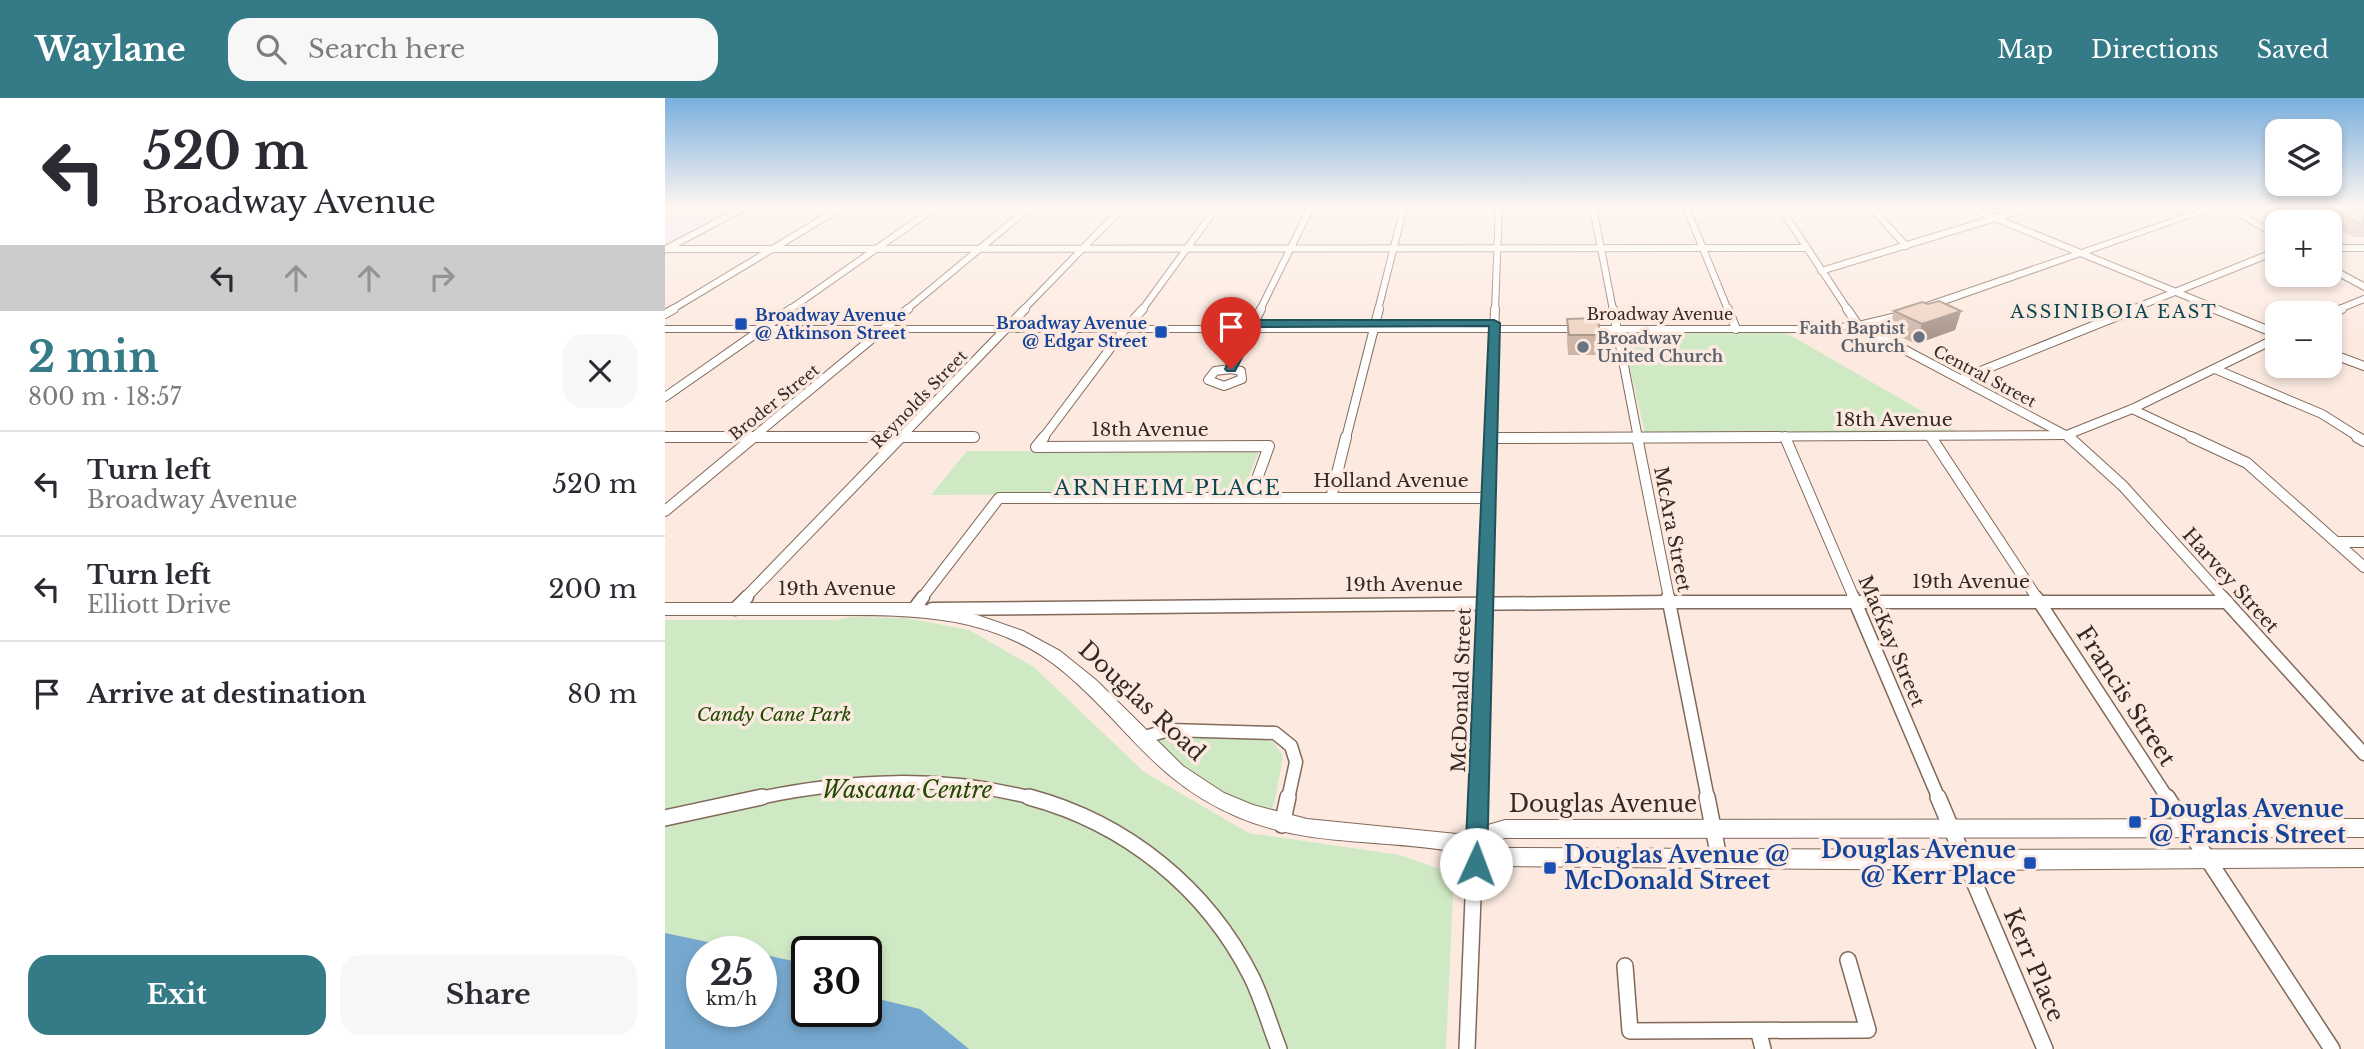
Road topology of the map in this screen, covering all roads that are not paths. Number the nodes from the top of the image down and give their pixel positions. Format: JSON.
{"nodes":[{"id":1,"x":769,"y":251,"type":"edge"},
{"id":2,"x":872,"y":251,"type":"edge"},
{"id":3,"x":977,"y":251,"type":"edge"},
{"id":4,"x":1081,"y":251,"type":"edge"},
{"id":5,"x":1184,"y":251,"type":"edge"},
{"id":6,"x":1288,"y":251,"type":"edge"},
{"id":7,"x":1392,"y":251,"type":"edge"},
{"id":8,"x":1497,"y":251,"type":"edge"},
{"id":9,"x":1602,"y":251,"type":"edge"},
{"id":10,"x":1705,"y":251,"type":"edge"},
{"id":11,"x":1808,"y":251,"type":"edge"},
{"id":12,"x":1888,"y":251,"type":"edge"},
{"id":13,"x":2079,"y":252,"type":"joint"},
{"id":14,"x":2265,"y":256,"type":"edge"},
{"id":15,"x":2342,"y":263,"type":"edge"},
{"id":16,"x":1821,"y":271,"type":"junction"},
{"id":17,"x":2342,"y":274,"type":"edge"},
{"id":18,"x":2364,"y":276,"type":"edge"},
{"id":19,"x":2364,"y":287,"type":"edge"},
{"id":20,"x":2174,"y":292,"type":"junction"},
{"id":21,"x":2364,"y":299,"type":"edge"},
{"id":22,"x":2342,"y":308,"type":"edge"},
{"id":23,"x":665,"y":314,"type":"edge"},
{"id":24,"x":1856,"y":322,"type":"junction"},
{"id":25,"x":665,"y":324,"type":"edge"},
{"id":26,"x":1008,"y":326,"type":"junction"},
{"id":27,"x":1128,"y":326,"type":"junction"},
{"id":28,"x":1614,"y":326,"type":"junction"},
{"id":29,"x":1735,"y":326,"type":"junction"},
{"id":30,"x":765,"y":327,"type":"junction"},
{"id":31,"x":888,"y":327,"type":"junction"},
{"id":32,"x":1252,"y":327,"type":"junction"},
{"id":33,"x":1374,"y":327,"type":"junction"},
{"id":34,"x":1494,"y":327,"type":"junction"},
{"id":35,"x":665,"y":329,"type":"edge"},
{"id":36,"x":2265,"y":331,"type":"edge"},
{"id":37,"x":2265,"y":342,"type":"edge"},
{"id":38,"x":2342,"y":358,"type":"edge"},
{"id":39,"x":2364,"y":366,"type":"edge"},
{"id":40,"x":1231,"y":369,"type":"dead end"},
{"id":41,"x":2215,"y":369,"type":"junction"},
{"id":42,"x":1961,"y":379,"type":"junction"},
{"id":43,"x":665,"y":397,"type":"edge"},
{"id":44,"x":2132,"y":409,"type":"junction"},
{"id":45,"x":2067,"y":435,"type":"junction"},
{"id":46,"x":665,"y":437,"type":"edge"},
{"id":47,"x":902,"y":437,"type":"junction"},
{"id":48,"x":974,"y":437,"type":"dead end"},
{"id":49,"x":1637,"y":437,"type":"junction"},
{"id":50,"x":1785,"y":437,"type":"junction"},
{"id":51,"x":1931,"y":437,"type":"junction"},
{"id":52,"x":753,"y":438,"type":"junction"},
{"id":53,"x":1491,"y":438,"type":"junction"},
{"id":54,"x":2364,"y":441,"type":"edge"},
{"id":55,"x":1251,"y":498,"type":"junction"},
{"id":56,"x":1331,"y":498,"type":"junction"},
{"id":57,"x":1489,"y":498,"type":"junction"},
{"id":58,"x":665,"y":511,"type":"edge"},
{"id":59,"x":2336,"y":542,"type":"junction"},
{"id":60,"x":2364,"y":542,"type":"edge"},
{"id":61,"x":2364,"y":567,"type":"edge"},
{"id":62,"x":1669,"y":602,"type":"junction"},
{"id":63,"x":1856,"y":602,"type":"junction"},
{"id":64,"x":2040,"y":602,"type":"junction"},
{"id":65,"x":2227,"y":602,"type":"junction"},
{"id":66,"x":1485,"y":605,"type":"junction"},
{"id":67,"x":735,"y":609,"type":"junction"},
{"id":68,"x":914,"y":609,"type":"junction"},
{"id":69,"x":665,"y":610,"type":"edge"},
{"id":70,"x":1141,"y":738,"type":"junction"},
{"id":71,"x":2364,"y":754,"type":"edge"},
{"id":72,"x":665,"y":818,"type":"edge"},
{"id":73,"x":1282,"y":825,"type":"junction"},
{"id":74,"x":2364,"y":828,"type":"edge"},
{"id":75,"x":1953,"y":829,"type":"junction"},
{"id":76,"x":1714,"y":830,"type":"junction"},
{"id":77,"x":2188,"y":830,"type":"junction"},
{"id":78,"x":1471,"y":843,"type":"junction"},
{"id":79,"x":1719,"y":858,"type":"junction"},
{"id":80,"x":2207,"y":858,"type":"junction"},
{"id":81,"x":2364,"y":858,"type":"edge"},
{"id":82,"x":1965,"y":860,"type":"junction"},
{"id":83,"x":1848,"y":960,"type":"dead end"},
{"id":84,"x":1625,"y":966,"type":"dead end"},
{"id":85,"x":1761,"y":1041,"type":"edge"},
{"id":86,"x":1279,"y":1049,"type":"edge"},
{"id":87,"x":1467,"y":1049,"type":"edge"},
{"id":88,"x":2045,"y":1049,"type":"edge"},
{"id":89,"x":2332,"y":1049,"type":"edge"}],
"edges":[{"from":1,"to":23,"type":"street"},
{"from":2,"to":30,"type":"street"},
{"from":3,"to":31,"type":"street","name":"Broder Street"},
{"from":4,"to":26,"type":"street","name":"Reynolds Street"},
{"from":5,"to":27,"type":"street"},
{"from":6,"to":32,"type":"street"},
{"from":7,"to":33,"type":"street"},
{"from":8,"to":34,"type":"street","name":"McDonald Street"},
{"from":9,"to":28,"type":"street","name":"McAra Street"},
{"from":10,"to":29,"type":"street"},
{"from":11,"to":16,"type":"street"},
{"from":12,"to":16,"type":"street"},
{"from":13,"to":20,"type":"street"},
{"from":13,"to":24,"type":"street","name":"Broadway Avenue"},
{"from":14,"to":20,"type":"street"},
{"from":15,"to":18,"type":"street"},
{"from":16,"to":24,"type":"street"},
{"from":17,"to":19,"type":"street"},
{"from":20,"to":36,"type":"street"},
{"from":20,"to":42,"type":"street"},
{"from":21,"to":22,"type":"street"},
{"from":24,"to":29,"type":"street","name":"Broadway Avenue"},
{"from":24,"to":42,"type":"street","name":"Central Street"},
{"from":25,"to":30,"type":"street","name":"Broadway Avenue"},
{"from":26,"to":27,"type":"street","name":"Broadway Avenue"},
{"from":26,"to":31,"type":"street","name":"Broadway Avenue"},
{"from":26,"to":47,"type":"street","name":"Reynolds Street"},
{"from":27,"to":32,"type":"street","name":"Broadway Avenue"},
{"from":27,"to":55,"type":"street","name":"18th Avenue"},
{"from":28,"to":29,"type":"street","name":"Broadway Avenue"},
{"from":28,"to":34,"type":"street","name":"Broadway Avenue"},
{"from":28,"to":49,"type":"street","name":"McAra Street"},
{"from":30,"to":31,"type":"street","name":"Broadway Avenue"},
{"from":30,"to":35,"type":"street","name":"Broadway Avenue"},
{"from":30,"to":43,"type":"street"},
{"from":31,"to":52,"type":"street","name":"Broder Street"},
{"from":32,"to":33,"type":"street","name":"Broadway Avenue"},
{"from":32,"to":40,"type":"street"},
{"from":33,"to":34,"type":"street","name":"Broadway Avenue"},
{"from":33,"to":56,"type":"street"},
{"from":34,"to":53,"type":"street","name":"McDonald Street"},
{"from":37,"to":41,"type":"street","name":"18th Avenue"},
{"from":38,"to":39,"type":"street"},
{"from":41,"to":44,"type":"street","name":"18th Avenue"},
{"from":41,"to":54,"type":"street"},
{"from":42,"to":45,"type":"street","name":"Central Street"},
{"from":44,"to":45,"type":"street","name":"18th Avenue"},
{"from":44,"to":59,"type":"street"},
{"from":45,"to":51,"type":"street","name":"18th Avenue"},
{"from":45,"to":65,"type":"street","name":"Harvey Street"},
{"from":46,"to":52,"type":"street"},
{"from":47,"to":48,"type":"street"},
{"from":47,"to":52,"type":"street"},
{"from":47,"to":67,"type":"street","name":"Reynolds Street"},
{"from":49,"to":50,"type":"street","name":"18th Avenue"},
{"from":49,"to":53,"type":"street","name":"18th Avenue"},
{"from":49,"to":62,"type":"street","name":"McAra Street"},
{"from":50,"to":51,"type":"street","name":"18th Avenue"},
{"from":50,"to":63,"type":"street","name":"MacKay Street"},
{"from":51,"to":64,"type":"street","name":"Francis Street"},
{"from":52,"to":58,"type":"street","name":"Broder Street"},
{"from":53,"to":57,"type":"street","name":"McDonald Street"},
{"from":55,"to":56,"type":"street","name":"Holland Avenue"},
{"from":55,"to":68,"type":"street","name":"Holland Avenue"},
{"from":56,"to":57,"type":"street","name":"Holland Avenue"},
{"from":57,"to":66,"type":"street","name":"McDonald Street"},
{"from":59,"to":60,"type":"street"},
{"from":59,"to":61,"type":"street"},
{"from":62,"to":63,"type":"street","name":"19th Avenue"},
{"from":62,"to":66,"type":"street","name":"19th Avenue"},
{"from":62,"to":76,"type":"street","name":"McAra Street"},
{"from":63,"to":64,"type":"street","name":"19th Avenue"},
{"from":63,"to":75,"type":"street","name":"MacKay Street"},
{"from":64,"to":65,"type":"street","name":"19th Avenue"},
{"from":64,"to":77,"type":"street","name":"Francis Street"},
{"from":65,"to":71,"type":"street","name":"Harvey Street"},
{"from":66,"to":68,"type":"street","name":"19th Avenue"},
{"from":66,"to":78,"type":"street","name":"McDonald Street"},
{"from":67,"to":68,"type":"street","name":"19th Avenue"},
{"from":67,"to":69,"type":"street","name":"19th Avenue"},
{"from":68,"to":70,"type":"street","name":"Douglas Road"},
{"from":70,"to":73,"type":"street","name":"Douglas Road"},
{"from":70,"to":73,"type":"street"},
{"from":72,"to":86,"type":"street"},
{"from":73,"to":78,"type":"street","name":"Douglas Road"},
{"from":74,"to":77,"type":"street","name":"Douglas Avenue"},
{"from":75,"to":76,"type":"street","name":"Douglas Avenue"},
{"from":75,"to":77,"type":"street","name":"Douglas Avenue"},
{"from":75,"to":82,"type":"street","name":"MacKay Street"},
{"from":76,"to":78,"type":"street","name":"Douglas Avenue"},
{"from":76,"to":79,"type":"street","name":"McAra Street"},
{"from":77,"to":80,"type":"street","name":"Francis Street"},
{"from":78,"to":79,"type":"street"},
{"from":78,"to":87,"type":"street","name":"McDonald Street"},
{"from":79,"to":82,"type":"street"},
{"from":80,"to":81,"type":"street"},
{"from":80,"to":82,"type":"street"},
{"from":80,"to":89,"type":"street","name":"Francis Street"},
{"from":82,"to":88,"type":"street","name":"Kerr Place"},
{"from":83,"to":85,"type":"street"},
{"from":84,"to":85,"type":"street"}]}
